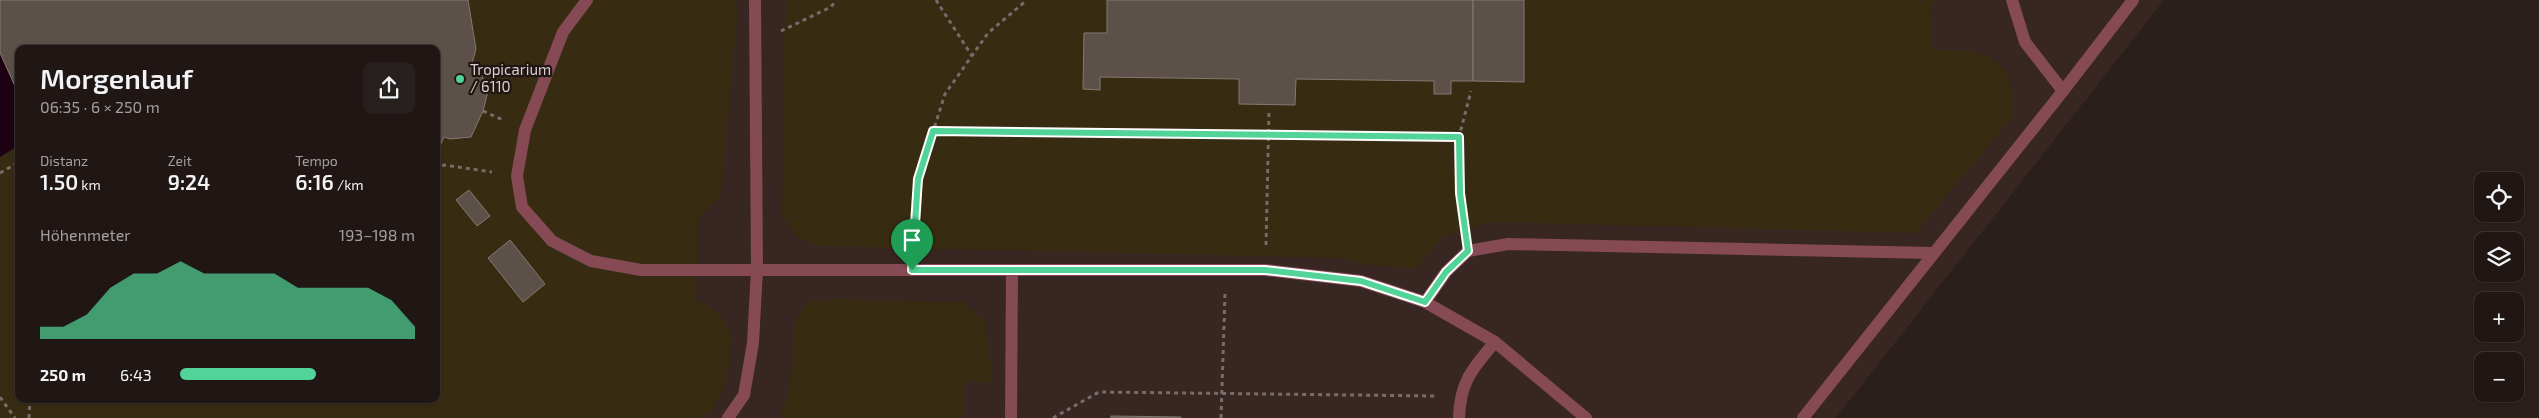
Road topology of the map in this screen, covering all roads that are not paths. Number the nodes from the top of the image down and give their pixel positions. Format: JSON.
{"nodes":[{"id":1,"x":587,"y":0,"type":"edge"},
{"id":2,"x":755,"y":0,"type":"edge"},
{"id":3,"x":2012,"y":0,"type":"edge"},
{"id":4,"x":2133,"y":0,"type":"edge"},
{"id":5,"x":2063,"y":91,"type":"junction"},
{"id":6,"x":1934,"y":253,"type":"junction"},
{"id":7,"x":757,"y":268,"type":"junction"},
{"id":8,"x":1012,"y":270,"type":"junction"},
{"id":9,"x":1425,"y":302,"type":"junction"},
{"id":10,"x":1495,"y":342,"type":"junction"},
{"id":11,"x":728,"y":418,"type":"edge"},
{"id":12,"x":1011,"y":418,"type":"edge"},
{"id":13,"x":1459,"y":418,"type":"edge"},
{"id":14,"x":1586,"y":418,"type":"edge"},
{"id":15,"x":1803,"y":418,"type":"edge"}],
"edges":[{"from":1,"to":7,"type":"lane"},
{"from":2,"to":7,"type":"lane"},
{"from":3,"to":5,"type":"lane"},
{"from":4,"to":5,"type":"lane"},
{"from":5,"to":6,"type":"lane"},
{"from":6,"to":9,"type":"lane"},
{"from":6,"to":15,"type":"lane"},
{"from":7,"to":8,"type":"lane"},
{"from":7,"to":11,"type":"lane"},
{"from":8,"to":9,"type":"lane"},
{"from":8,"to":12,"type":"lane"},
{"from":9,"to":10,"type":"lane"},
{"from":10,"to":13,"type":"lane"},
{"from":10,"to":14,"type":"lane"}]}
